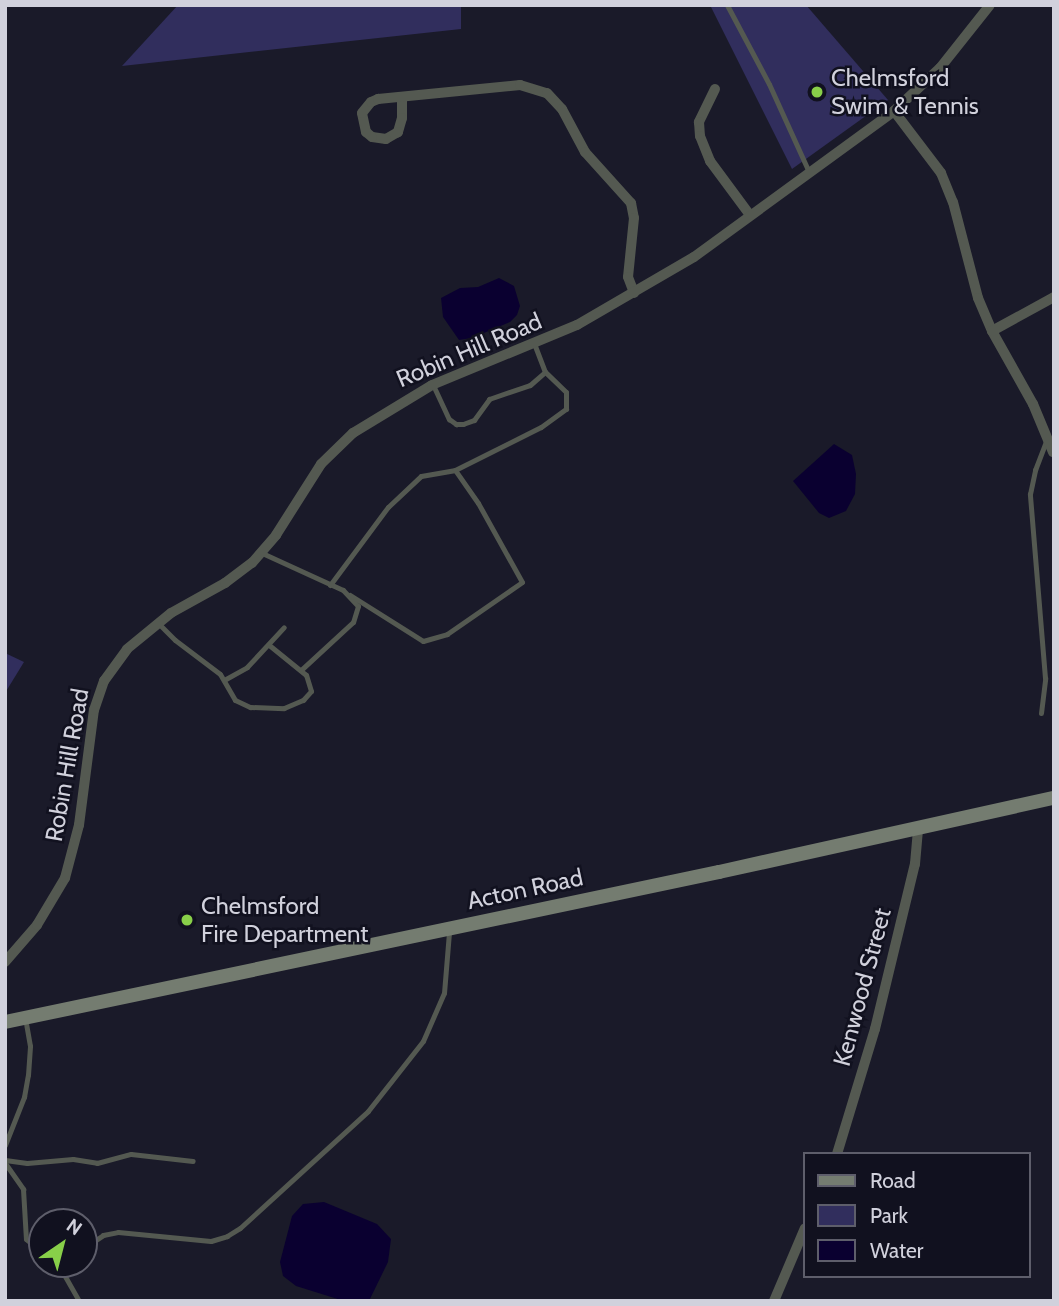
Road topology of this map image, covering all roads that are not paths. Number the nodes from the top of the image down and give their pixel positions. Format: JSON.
{"nodes":[{"id":1,"x":727,"y":5,"type":"edge"},
{"id":2,"x":990,"y":5,"type":"edge"},
{"id":3,"x":715,"y":89,"type":"dead end"},
{"id":4,"x":402,"y":97,"type":"junction"},
{"id":5,"x":894,"y":111,"type":"junction"},
{"id":6,"x":809,"y":172,"type":"junction"},
{"id":7,"x":750,"y":215,"type":"junction"},
{"id":8,"x":634,"y":293,"type":"junction"},
{"id":9,"x":1054,"y":296,"type":"edge"},
{"id":10,"x":992,"y":331,"type":"junction"},
{"id":11,"x":534,"y":344,"type":"junction"},
{"id":12,"x":545,"y":372,"type":"junction"},
{"id":13,"x":432,"y":385,"type":"junction"},
{"id":14,"x":1048,"y":436,"type":"junction"},
{"id":15,"x":1053,"y":452,"type":"edge"},
{"id":16,"x":455,"y":470,"type":"junction"},
{"id":17,"x":262,"y":553,"type":"junction"},
{"id":18,"x":330,"y":584,"type":"junction"},
{"id":19,"x":350,"y":595,"type":"junction"},
{"id":20,"x":158,"y":623,"type":"junction"},
{"id":21,"x":284,"y":627,"type":"dead end"},
{"id":22,"x":269,"y":645,"type":"junction"},
{"id":23,"x":301,"y":670,"type":"junction"},
{"id":24,"x":224,"y":680,"type":"junction"},
{"id":25,"x":1041,"y":713,"type":"dead end"},
{"id":26,"x":1054,"y":798,"type":"edge"},
{"id":27,"x":918,"y":829,"type":"junction"},
{"id":28,"x":449,"y":929,"type":"junction"},
{"id":29,"x":5,"y":962,"type":"edge"},
{"id":30,"x":25,"y":1018,"type":"junction"},
{"id":31,"x":5,"y":1022,"type":"edge"},
{"id":32,"x":5,"y":1145,"type":"edge"},
{"id":33,"x":838,"y":1152,"type":"edge"},
{"id":34,"x":5,"y":1161,"type":"edge"},
{"id":35,"x":193,"y":1161,"type":"dead end"},
{"id":36,"x":804,"y":1230,"type":"edge"},
{"id":37,"x":98,"y":1238,"type":"edge"},
{"id":38,"x":28,"y":1241,"type":"edge"},
{"id":39,"x":68,"y":1278,"type":"edge"},
{"id":40,"x":79,"y":1301,"type":"edge"},
{"id":41,"x":774,"y":1301,"type":"edge"}],
"edges":[{"from":1,"to":6,"type":"lane"},
{"from":2,"to":5,"type":"street","name":"Robin Hill Road"},
{"from":3,"to":7,"type":"street"},
{"from":4,"to":4,"type":"street"},
{"from":4,"to":8,"type":"street"},
{"from":5,"to":6,"type":"street","name":"Robin Hill Road"},
{"from":5,"to":10,"type":"street"},
{"from":6,"to":7,"type":"street","name":"Robin Hill Road"},
{"from":7,"to":8,"type":"street","name":"Robin Hill Road"},
{"from":8,"to":11,"type":"street","name":"Robin Hill Road"},
{"from":9,"to":10,"type":"street"},
{"from":10,"to":14,"type":"street"},
{"from":11,"to":12,"type":"lane"},
{"from":11,"to":13,"type":"street","name":"Robin Hill Road"},
{"from":12,"to":13,"type":"lane"},
{"from":12,"to":16,"type":"lane"},
{"from":13,"to":17,"type":"street","name":"Robin Hill Road"},
{"from":14,"to":15,"type":"street"},
{"from":14,"to":25,"type":"lane"},
{"from":16,"to":18,"type":"lane"},
{"from":16,"to":19,"type":"lane"},
{"from":17,"to":18,"type":"lane"},
{"from":17,"to":20,"type":"street","name":"Robin Hill Road"},
{"from":18,"to":19,"type":"lane"},
{"from":19,"to":23,"type":"lane"},
{"from":20,"to":24,"type":"lane"},
{"from":20,"to":29,"type":"street","name":"Robin Hill Road"},
{"from":21,"to":22,"type":"lane"},
{"from":22,"to":23,"type":"lane"},
{"from":22,"to":24,"type":"lane"},
{"from":23,"to":24,"type":"lane"},
{"from":26,"to":27,"type":"main road","name":"Acton Road"},
{"from":27,"to":28,"type":"main road","name":"Acton Road"},
{"from":27,"to":33,"type":"street","name":"Kenwood Street"},
{"from":28,"to":30,"type":"main road","name":"Acton Road"},
{"from":28,"to":37,"type":"lane"},
{"from":30,"to":31,"type":"main road","name":"Acton Road"},
{"from":30,"to":32,"type":"lane"},
{"from":34,"to":35,"type":"lane"},
{"from":34,"to":38,"type":"lane"},
{"from":36,"to":41,"type":"street"},
{"from":39,"to":40,"type":"lane"}]}
